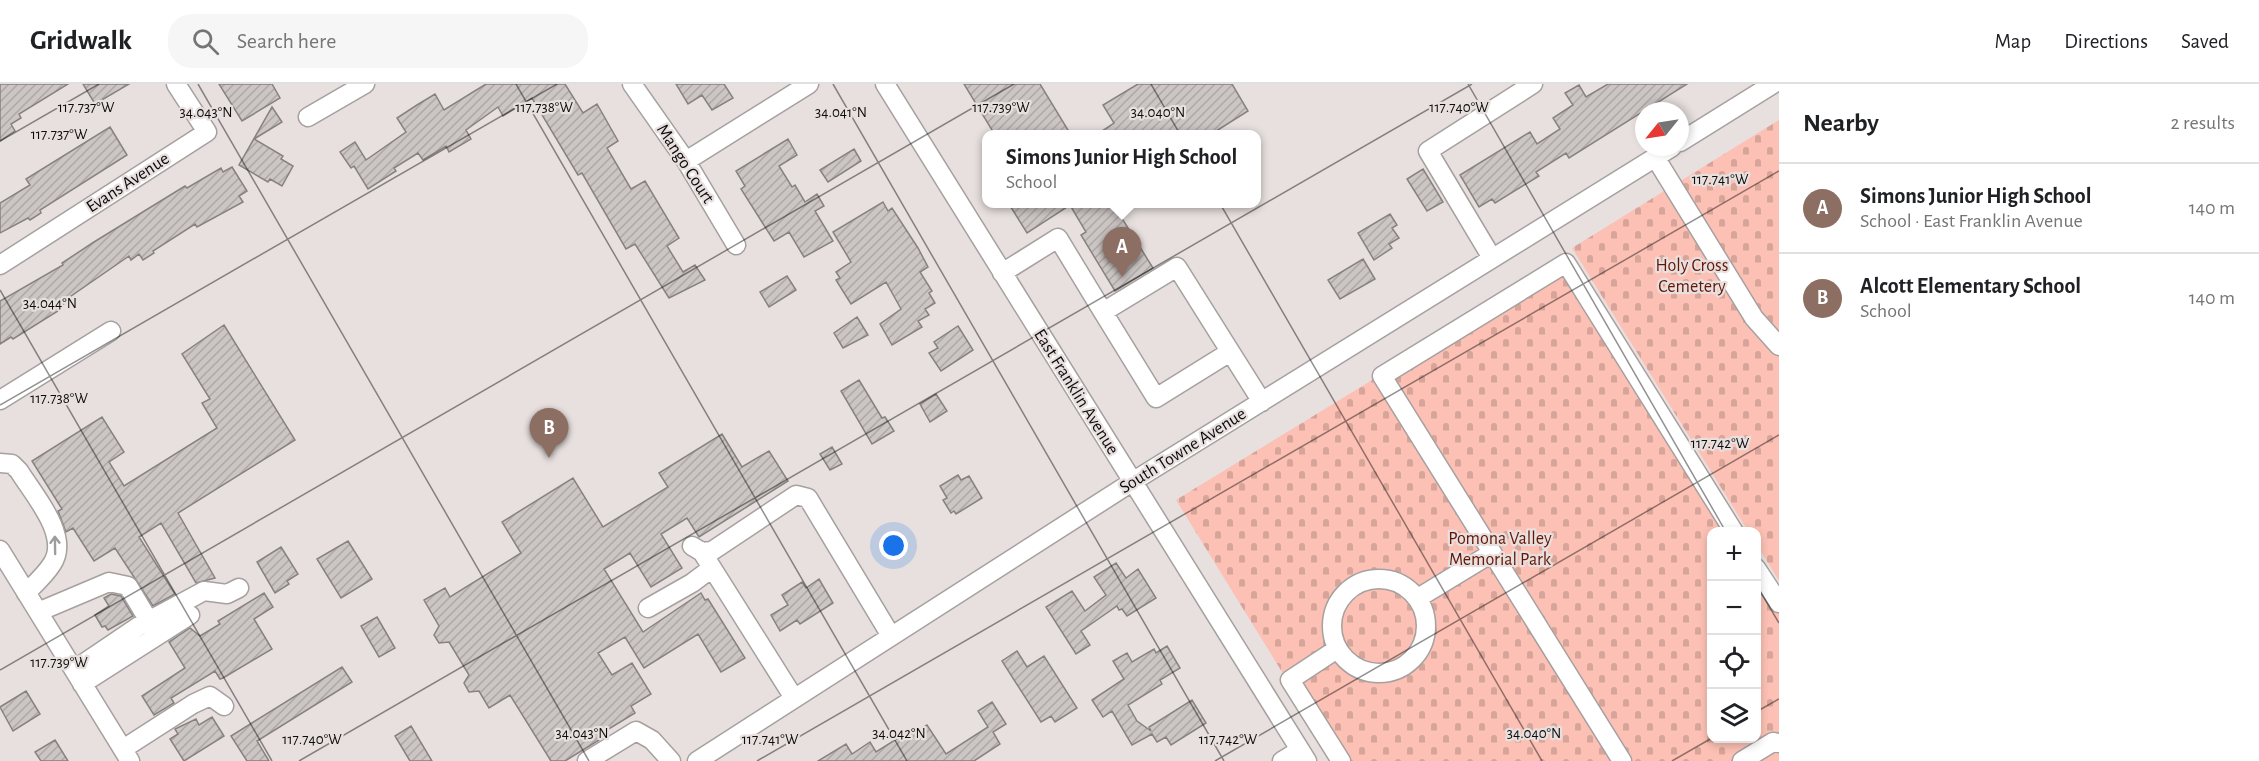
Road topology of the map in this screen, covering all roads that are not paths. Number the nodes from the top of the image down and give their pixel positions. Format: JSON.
{"nodes":[{"id":1,"x":176,"y":84,"type":"edge"},
{"id":2,"x":365,"y":84,"type":"edge"},
{"id":3,"x":632,"y":84,"type":"edge"},
{"id":4,"x":809,"y":84,"type":"edge"},
{"id":5,"x":885,"y":84,"type":"edge"},
{"id":6,"x":1533,"y":84,"type":"edge"},
{"id":7,"x":1773,"y":84,"type":"edge"},
{"id":8,"x":308,"y":117,"type":"dead end"},
{"id":9,"x":1689,"y":136,"type":"edge"},
{"id":10,"x":1655,"y":157,"type":"joint"},
{"id":11,"x":686,"y":161,"type":"junction"},
{"id":12,"x":736,"y":245,"type":"dead end"},
{"id":13,"x":1492,"y":258,"type":"junction"},
{"id":14,"x":0,"y":265,"type":"edge"},
{"id":15,"x":1002,"y":273,"type":"junction"},
{"id":16,"x":1103,"y":312,"type":"junction"},
{"id":17,"x":111,"y":332,"type":"dead end"},
{"id":18,"x":1779,"y":346,"type":"edge"},
{"id":19,"x":1230,"y":352,"type":"junction"},
{"id":20,"x":0,"y":400,"type":"edge"},
{"id":21,"x":1262,"y":402,"type":"junction"},
{"id":22,"x":0,"y":464,"type":"edge"},
{"id":23,"x":1132,"y":482,"type":"junction"},
{"id":24,"x":1731,"y":527,"type":"edge"},
{"id":25,"x":0,"y":550,"type":"edge"},
{"id":26,"x":1492,"y":553,"type":"junction"},
{"id":27,"x":712,"y":568,"type":"junction"},
{"id":28,"x":1761,"y":576,"type":"edge"},
{"id":29,"x":239,"y":588,"type":"dead end"},
{"id":30,"x":26,"y":593,"type":"junction"},
{"id":31,"x":1418,"y":598,"type":"junction"},
{"id":32,"x":1779,"y":603,"type":"edge"},
{"id":33,"x":648,"y":608,"type":"dead end"},
{"id":34,"x":38,"y":612,"type":"junction"},
{"id":35,"x":190,"y":615,"type":"dead end"},
{"id":36,"x":149,"y":621,"type":"junction"},
{"id":37,"x":891,"y":636,"type":"junction"},
{"id":38,"x":1337,"y":649,"type":"junction"},
{"id":39,"x":78,"y":677,"type":"junction"},
{"id":40,"x":794,"y":698,"type":"junction"},
{"id":41,"x":224,"y":706,"type":"dead end"},
{"id":42,"x":1779,"y":743,"type":"edge"},
{"id":43,"x":1303,"y":755,"type":"edge"},
{"id":44,"x":127,"y":758,"type":"edge"},
{"id":45,"x":587,"y":761,"type":"edge"},
{"id":46,"x":671,"y":761,"type":"edge"},
{"id":47,"x":697,"y":761,"type":"edge"},
{"id":48,"x":1282,"y":761,"type":"edge"},
{"id":49,"x":1341,"y":761,"type":"edge"},
{"id":50,"x":1622,"y":761,"type":"edge"},
{"id":51,"x":1742,"y":761,"type":"edge"}],
"edges":[{"from":1,"to":14,"type":"street","name":"Evans Avenue"},
{"from":2,"to":8,"type":"street"},
{"from":3,"to":11,"type":"street","name":"Mango Court"},
{"from":4,"to":11,"type":"street"},
{"from":5,"to":15,"type":"street","name":"East Franklin Avenue"},
{"from":6,"to":13,"type":"street"},
{"from":7,"to":9,"type":"street"},
{"from":10,"to":13,"type":"street","name":"South Towne Avenue"},
{"from":10,"to":18,"type":"street"},
{"from":11,"to":12,"type":"street","name":"Mango Court"},
{"from":13,"to":21,"type":"street","name":"South Towne Avenue"},
{"from":15,"to":16,"type":"street"},
{"from":15,"to":23,"type":"street","name":"East Franklin Avenue"},
{"from":16,"to":19,"type":"street"},
{"from":16,"to":19,"type":"street"},
{"from":17,"to":20,"type":"street"},
{"from":19,"to":21,"type":"street"},
{"from":21,"to":23,"type":"street","name":"South Towne Avenue"},
{"from":30,"to":22,"type":"street","one_way":true},
{"from":23,"to":37,"type":"street","name":"South Towne Avenue"},
{"from":23,"to":43,"type":"street","name":"East Franklin Avenue"},
{"from":24,"to":26,"type":"street"},
{"from":25,"to":30,"type":"street"},
{"from":26,"to":31,"type":"street"},
{"from":26,"to":50,"type":"street"},
{"from":27,"to":33,"type":"street"},
{"from":27,"to":37,"type":"street"},
{"from":27,"to":40,"type":"street"},
{"from":28,"to":32,"type":"street"},
{"from":29,"to":36,"type":"street"},
{"from":30,"to":34,"type":"street"},
{"from":31,"to":38,"type":"street"},
{"from":31,"to":38,"type":"street"},
{"from":34,"to":36,"type":"street"},
{"from":34,"to":39,"type":"street"},
{"from":35,"to":39,"type":"street"},
{"from":36,"to":39,"type":"street"},
{"from":37,"to":40,"type":"street","name":"South Towne Avenue"},
{"from":38,"to":49,"type":"street"},
{"from":39,"to":44,"type":"street"},
{"from":40,"to":47,"type":"street","name":"South Towne Avenue"},
{"from":41,"to":44,"type":"street"},
{"from":42,"to":51,"type":"street"},
{"from":43,"to":48,"type":"street"},
{"from":45,"to":46,"type":"street"}]}
